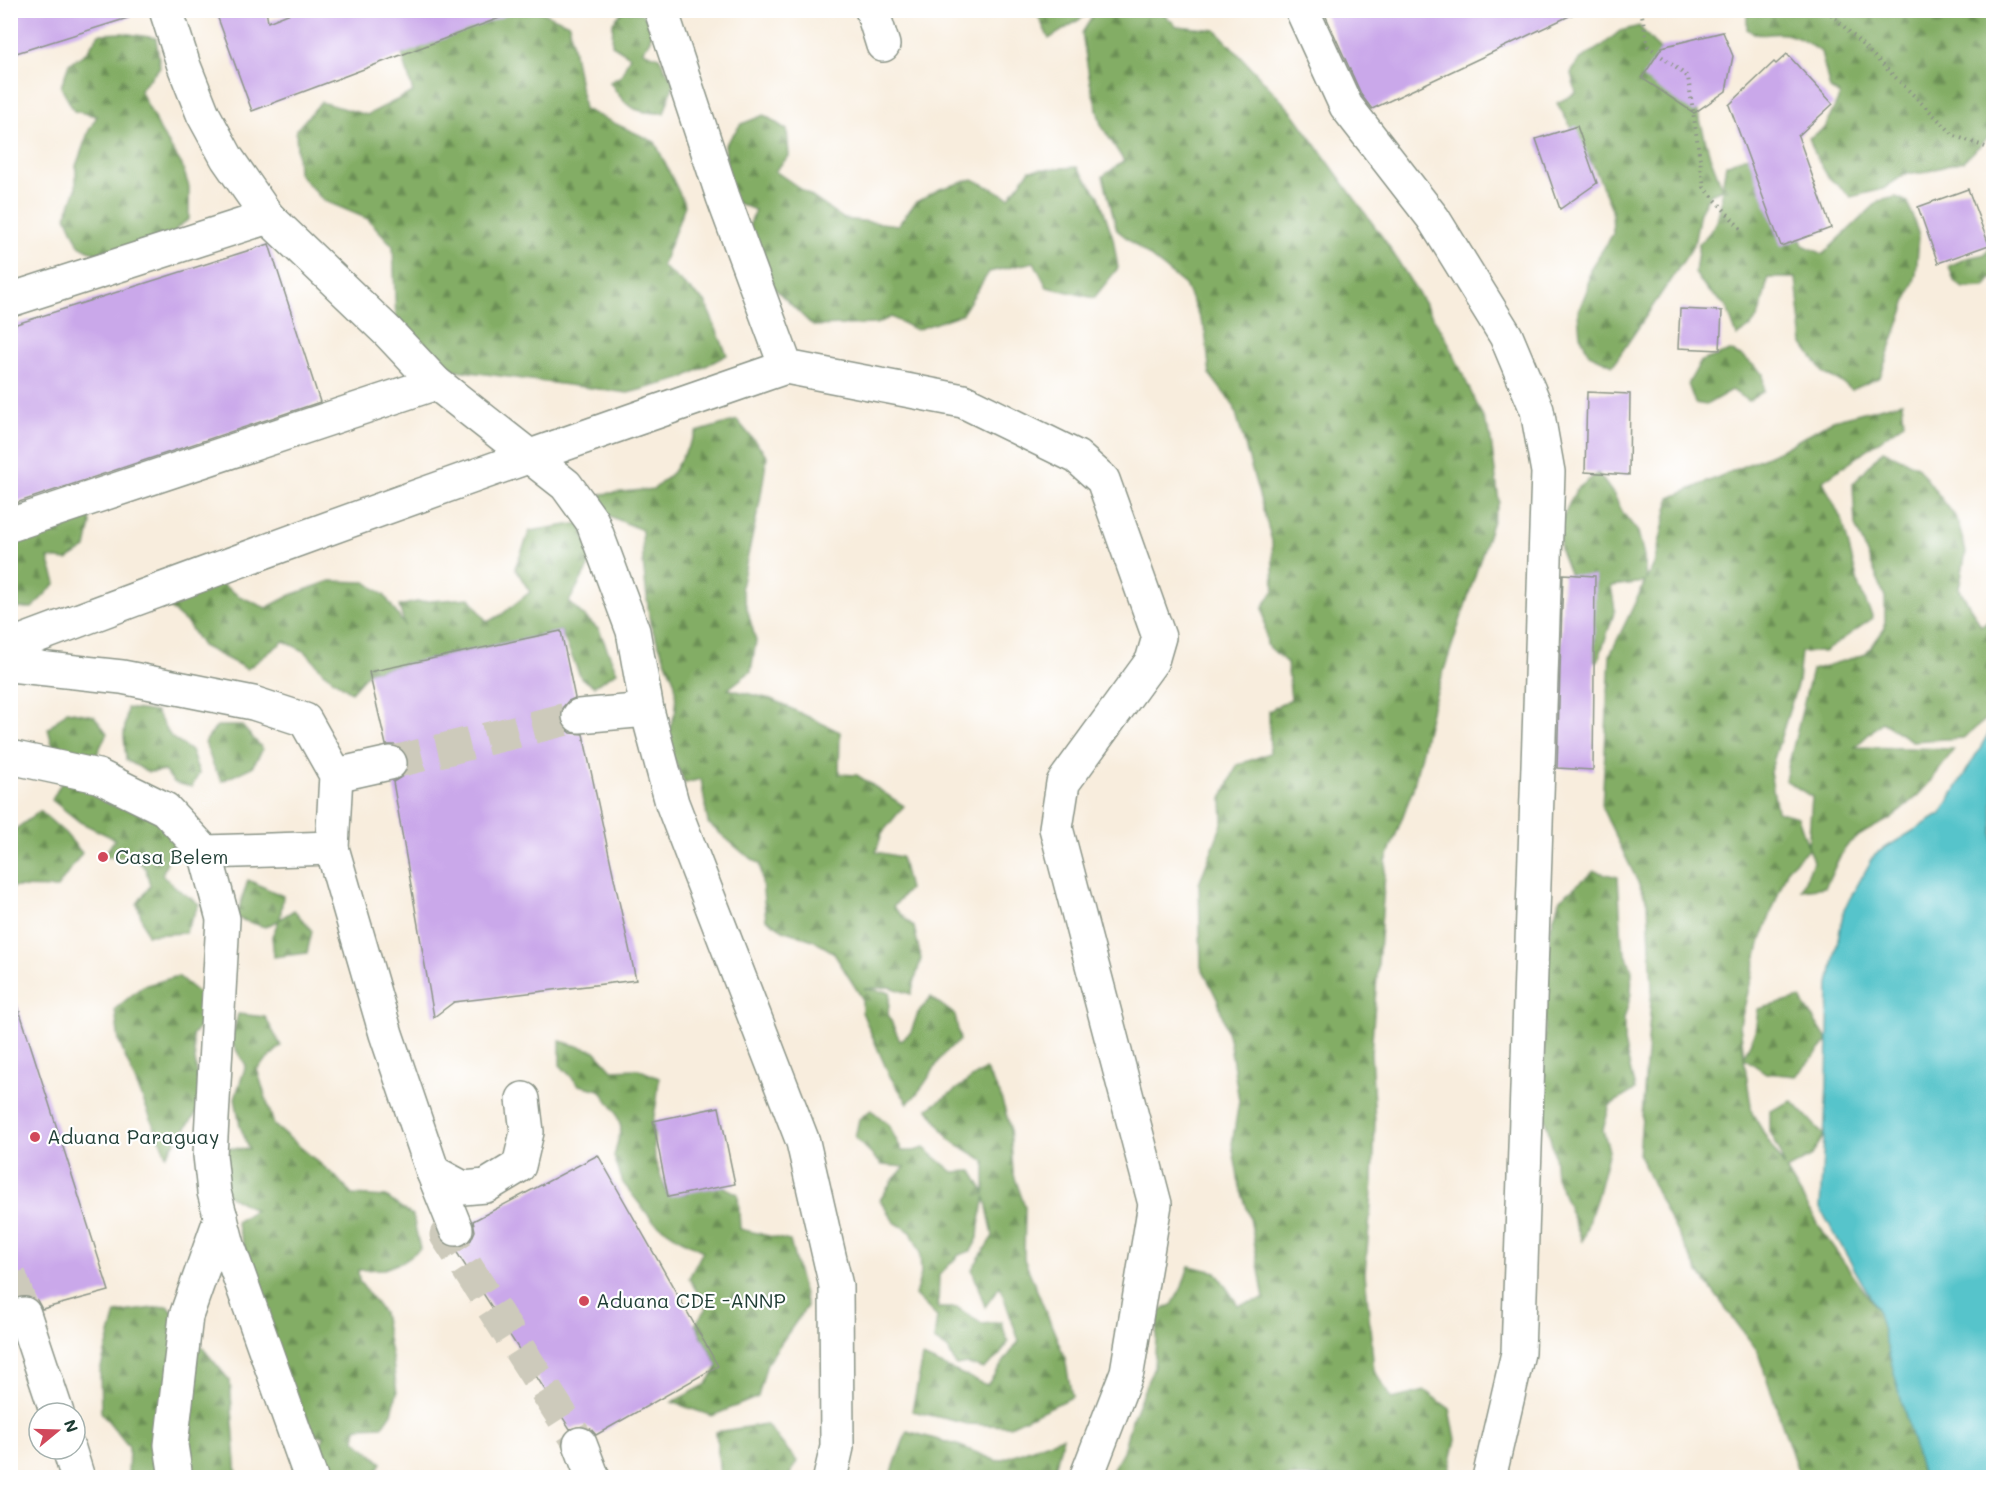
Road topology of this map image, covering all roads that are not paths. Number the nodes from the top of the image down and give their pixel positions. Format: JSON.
{"nodes":[{"id":1,"x":166,"y":10,"type":"edge"},
{"id":2,"x":661,"y":10,"type":"edge"},
{"id":3,"x":872,"y":10,"type":"edge"},
{"id":4,"x":1302,"y":10,"type":"edge"},
{"id":5,"x":883,"y":45,"type":"dead end"},
{"id":6,"x":268,"y":217,"type":"junction"},
{"id":7,"x":10,"y":300,"type":"edge"},
{"id":8,"x":786,"y":367,"type":"junction"},
{"id":9,"x":436,"y":383,"type":"junction"},
{"id":10,"x":528,"y":455,"type":"junction"},
{"id":11,"x":10,"y":525,"type":"edge"},
{"id":12,"x":10,"y":646,"type":"edge"},
{"id":13,"x":10,"y":665,"type":"edge"},
{"id":14,"x":647,"y":710,"type":"junction"},
{"id":15,"x":579,"y":716,"type":"tunnel mouth"},
{"id":16,"x":10,"y":757,"type":"edge"},
{"id":17,"x":390,"y":763,"type":"tunnel mouth"},
{"id":18,"x":336,"y":775,"type":"junction"},
{"id":19,"x":332,"y":848,"type":"junction"},
{"id":20,"x":205,"y":852,"type":"junction"},
{"id":21,"x":523,"y":1099,"type":"dead end"},
{"id":22,"x":433,"y":1172,"type":"junction"},
{"id":23,"x":221,"y":1217,"type":"junction"},
{"id":24,"x":456,"y":1229,"type":"tunnel mouth"},
{"id":25,"x":24,"y":1314,"type":"tunnel mouth"},
{"id":26,"x":53,"y":1401,"type":"edge"},
{"id":27,"x":580,"y":1444,"type":"tunnel mouth"},
{"id":28,"x":73,"y":1461,"type":"edge"},
{"id":29,"x":78,"y":1478,"type":"edge"},
{"id":30,"x":176,"y":1478,"type":"edge"},
{"id":31,"x":311,"y":1478,"type":"edge"},
{"id":32,"x":593,"y":1478,"type":"edge"},
{"id":33,"x":830,"y":1478,"type":"edge"},
{"id":34,"x":1086,"y":1478,"type":"edge"},
{"id":35,"x":1489,"y":1478,"type":"edge"}],
"edges":[{"from":1,"to":6,"type":"lane"},
{"from":2,"to":8,"type":"lane"},
{"from":3,"to":5,"type":"lane"},
{"from":4,"to":35,"type":"lane"},
{"from":6,"to":7,"type":"lane"},
{"from":6,"to":9,"type":"lane"},
{"from":8,"to":10,"type":"lane"},
{"from":8,"to":34,"type":"lane"},
{"from":9,"to":10,"type":"lane"},
{"from":9,"to":11,"type":"lane"},
{"from":10,"to":12,"type":"lane"},
{"from":10,"to":14,"type":"lane"},
{"from":13,"to":18,"type":"lane"},
{"from":14,"to":15,"type":"lane"},
{"from":14,"to":33,"type":"lane"},
{"from":16,"to":20,"type":"lane"},
{"from":17,"to":18,"type":"lane"},
{"from":18,"to":19,"type":"lane"},
{"from":19,"to":20,"type":"lane"},
{"from":19,"to":22,"type":"lane"},
{"from":20,"to":23,"type":"lane"},
{"from":21,"to":22,"type":"lane"},
{"from":22,"to":24,"type":"lane"},
{"from":23,"to":30,"type":"lane"},
{"from":23,"to":31,"type":"lane"},
{"from":25,"to":26,"type":"lane"},
{"from":27,"to":32,"type":"lane"},
{"from":28,"to":29,"type":"lane"}]}
